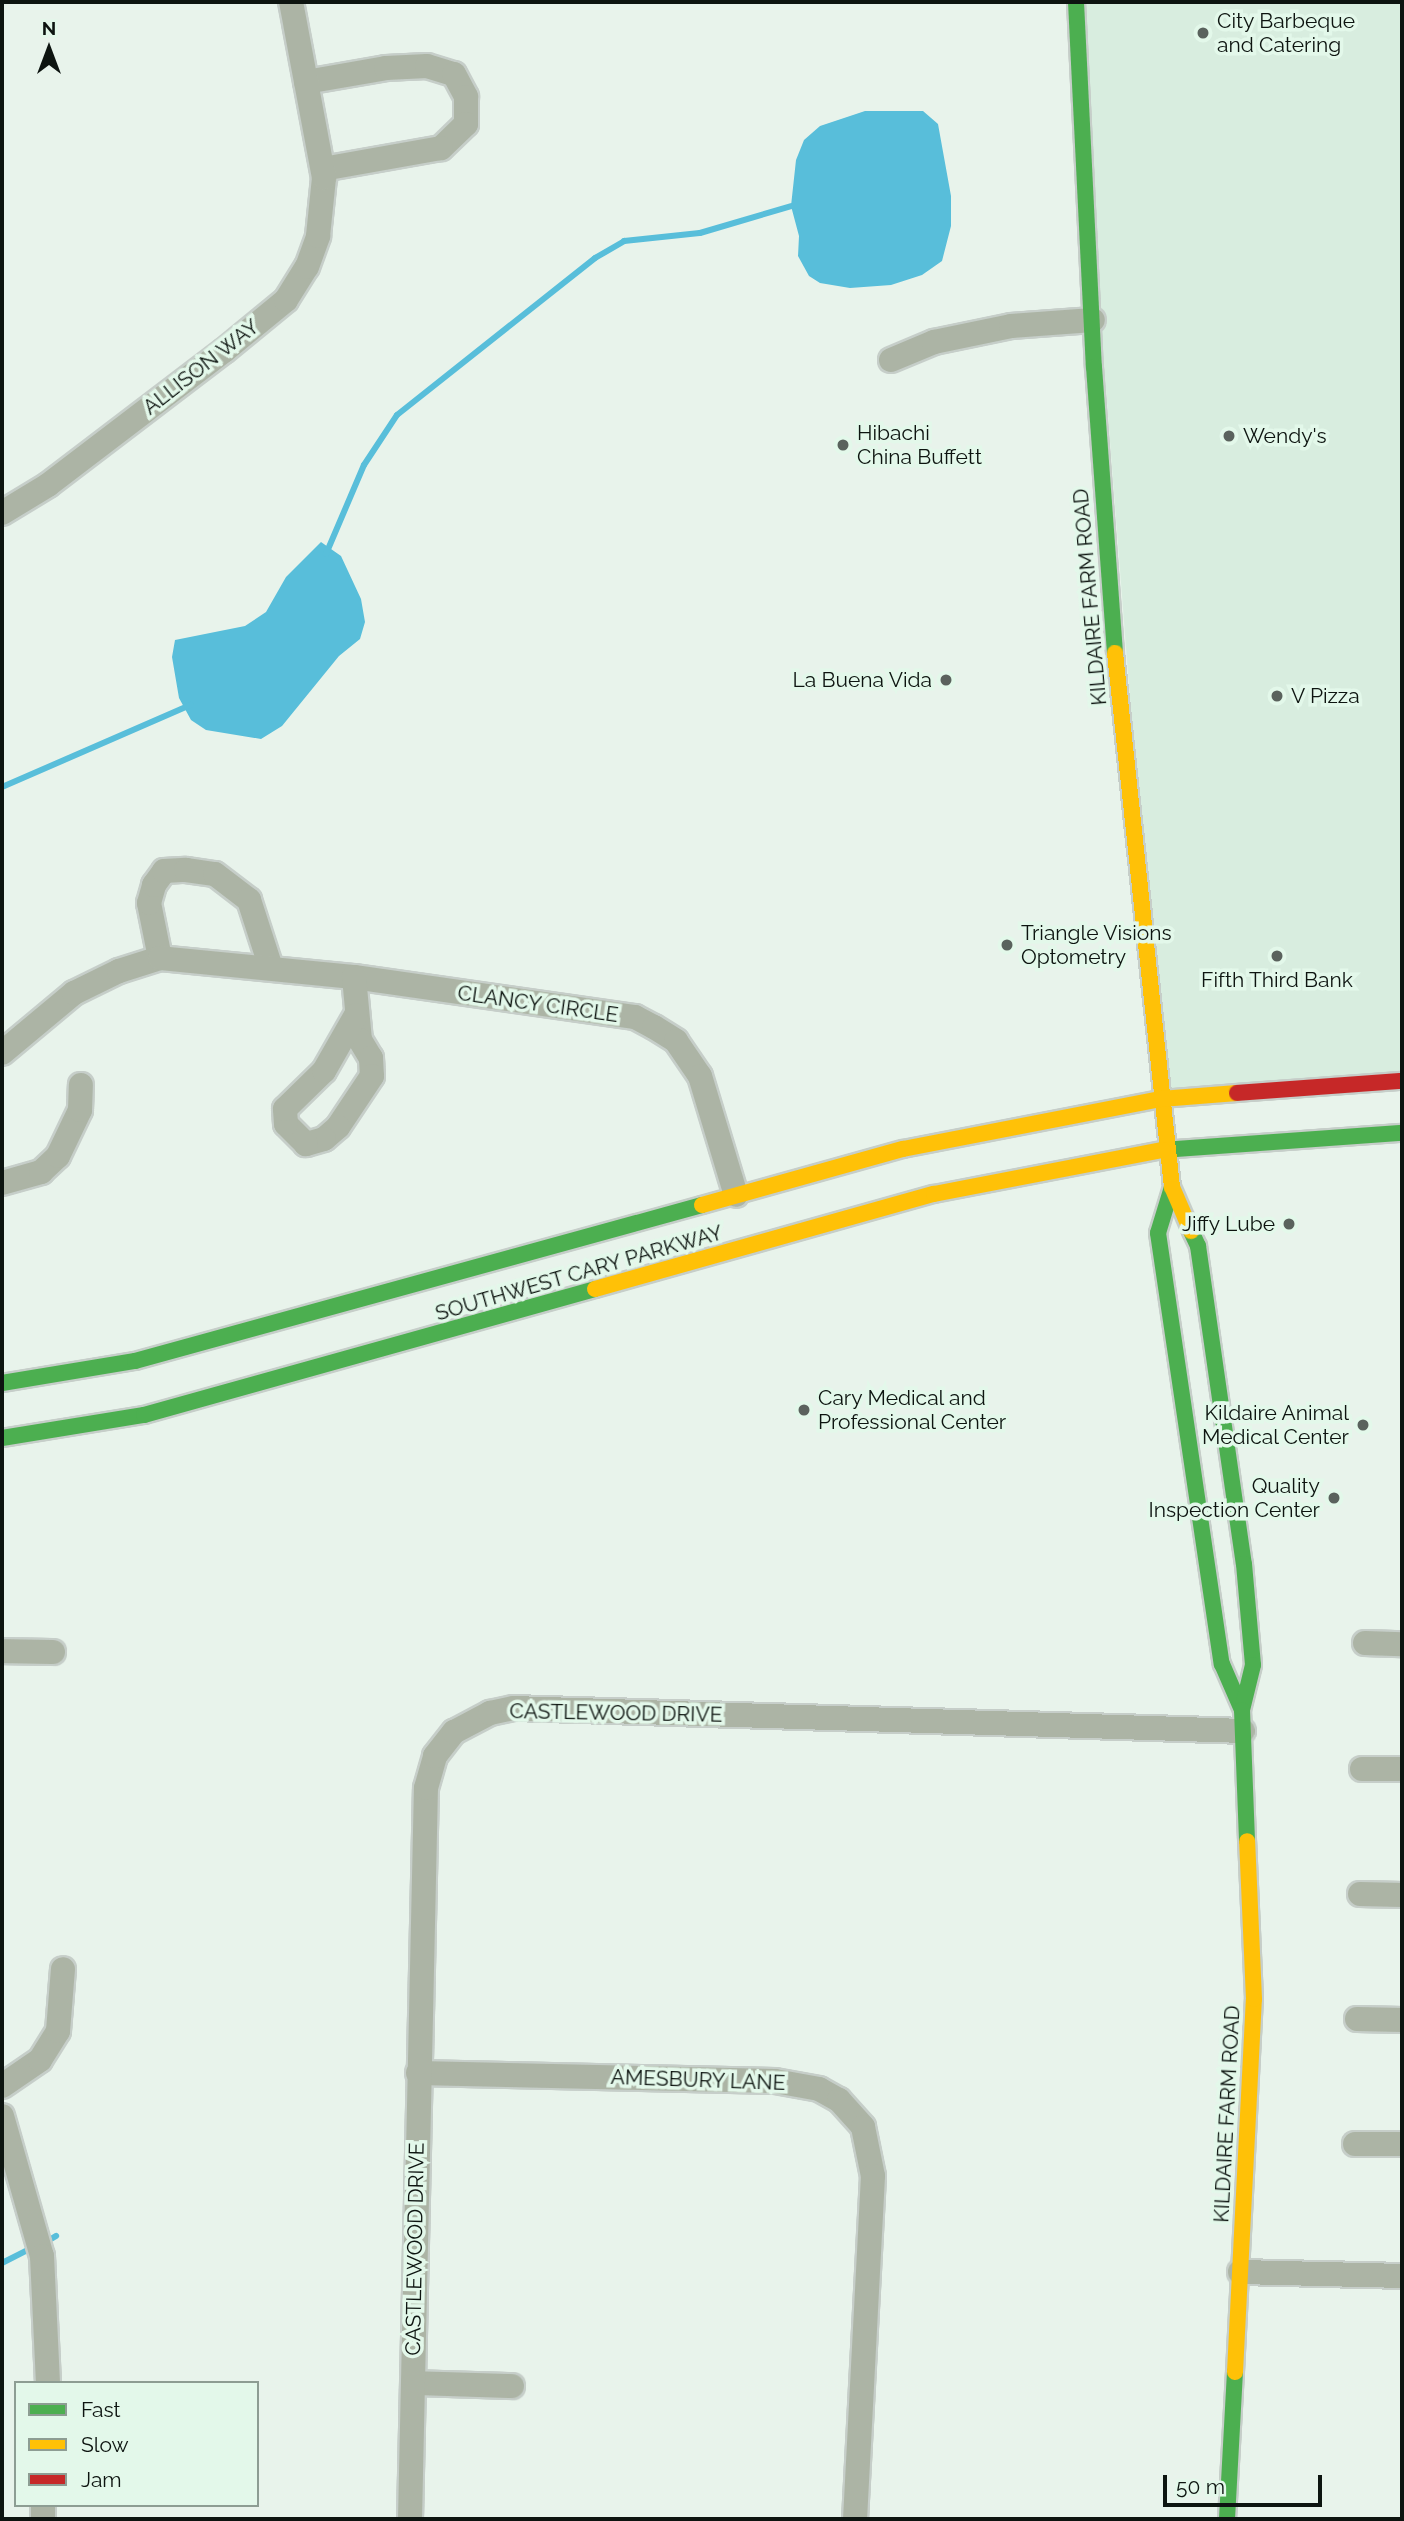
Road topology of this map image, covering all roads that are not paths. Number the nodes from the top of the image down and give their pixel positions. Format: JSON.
{"nodes":[{"id":1,"x":291,"y":2,"type":"edge"},
{"id":2,"x":1076,"y":2,"type":"edge"},
{"id":3,"x":306,"y":82,"type":"junction"},
{"id":4,"x":323,"y":169,"type":"junction"},
{"id":5,"x":1093,"y":320,"type":"junction"},
{"id":6,"x":891,"y":360,"type":"dead end"},
{"id":7,"x":2,"y":513,"type":"edge"},
{"id":8,"x":160,"y":958,"type":"junction"},
{"id":9,"x":271,"y":968,"type":"junction"},
{"id":10,"x":354,"y":977,"type":"junction"},
{"id":11,"x":356,"y":1015,"type":"junction"},
{"id":12,"x":2,"y":1054,"type":"edge"},
{"id":13,"x":1402,"y":1081,"type":"edge"},
{"id":14,"x":81,"y":1085,"type":"dead end"},
{"id":15,"x":1161,"y":1099,"type":"junction"},
{"id":16,"x":1402,"y":1133,"type":"edge"},
{"id":17,"x":1168,"y":1149,"type":"junction"},
{"id":18,"x":2,"y":1183,"type":"edge"},
{"id":19,"x":1172,"y":1187,"type":"junction"},
{"id":20,"x":736,"y":1195,"type":"junction"},
{"id":21,"x":2,"y":1382,"type":"edge"},
{"id":22,"x":2,"y":1438,"type":"edge"},
{"id":23,"x":1365,"y":1643,"type":"dead end"},
{"id":24,"x":1402,"y":1644,"type":"edge"},
{"id":25,"x":2,"y":1651,"type":"edge"},
{"id":26,"x":53,"y":1652,"type":"dead end"},
{"id":27,"x":1243,"y":1720,"type":"junction"},
{"id":28,"x":1362,"y":1769,"type":"dead end"},
{"id":29,"x":1402,"y":1769,"type":"edge"},
{"id":30,"x":1360,"y":1894,"type":"dead end"},
{"id":31,"x":1402,"y":1895,"type":"edge"},
{"id":32,"x":63,"y":1969,"type":"dead end"},
{"id":33,"x":1357,"y":2019,"type":"dead end"},
{"id":34,"x":1402,"y":2020,"type":"edge"},
{"id":35,"x":418,"y":2073,"type":"junction"},
{"id":36,"x":2,"y":2086,"type":"edge"},
{"id":37,"x":2,"y":2116,"type":"edge"},
{"id":38,"x":1355,"y":2144,"type":"dead end"},
{"id":39,"x":1402,"y":2144,"type":"edge"},
{"id":40,"x":1240,"y":2272,"type":"junction"},
{"id":41,"x":1402,"y":2276,"type":"edge"},
{"id":42,"x":48,"y":2381,"type":"edge"},
{"id":43,"x":414,"y":2383,"type":"junction"},
{"id":44,"x":512,"y":2386,"type":"dead end"},
{"id":45,"x":410,"y":2519,"type":"edge"},
{"id":46,"x":855,"y":2519,"type":"edge"},
{"id":47,"x":1227,"y":2519,"type":"edge"}],
"edges":[{"from":1,"to":3,"type":"street","name":"ALLISON WAY"},
{"from":2,"to":5,"type":"main road","name":"KILDAIRE FARM ROAD"},
{"from":3,"to":4,"type":"street","name":"ALLISON WAY"},
{"from":3,"to":4,"type":"street"},
{"from":4,"to":7,"type":"street","name":"ALLISON WAY"},
{"from":5,"to":6,"type":"street"},
{"from":5,"to":15,"type":"main road","name":"KILDAIRE FARM ROAD"},
{"from":8,"to":9,"type":"street","name":"CLANCY CIRCLE"},
{"from":8,"to":9,"type":"street"},
{"from":8,"to":12,"type":"street","name":"CLANCY CIRCLE"},
{"from":9,"to":10,"type":"street","name":"CLANCY CIRCLE"},
{"from":10,"to":11,"type":"street"},
{"from":10,"to":20,"type":"street","name":"CLANCY CIRCLE"},
{"from":11,"to":11,"type":"street"},
{"from":13,"to":15,"type":"main road","name":"SOUTHWEST CARY PARKWAY"},
{"from":14,"to":18,"type":"street"},
{"from":15,"to":17,"type":"main road","name":"KILDAIRE FARM ROAD"},
{"from":15,"to":20,"type":"main road","name":"SOUTHWEST CARY PARKWAY"},
{"from":16,"to":17,"type":"main road","name":"SOUTHWEST CARY PARKWAY"},
{"from":17,"to":19,"type":"main road","name":"KILDAIRE FARM ROAD"},
{"from":17,"to":22,"type":"main road","name":"SOUTHWEST CARY PARKWAY"},
{"from":19,"to":27,"type":"main road","name":"KILDAIRE FARM ROAD"},
{"from":19,"to":27,"type":"main road","name":"KILDAIRE FARM ROAD"},
{"from":20,"to":21,"type":"main road","name":"SOUTHWEST CARY PARKWAY"},
{"from":23,"to":24,"type":"street"},
{"from":25,"to":26,"type":"street"},
{"from":27,"to":35,"type":"street","name":"CASTLEWOOD DRIVE"},
{"from":27,"to":40,"type":"main road","name":"KILDAIRE FARM ROAD"},
{"from":28,"to":29,"type":"street"},
{"from":30,"to":31,"type":"street"},
{"from":32,"to":36,"type":"street"},
{"from":33,"to":34,"type":"street"},
{"from":35,"to":43,"type":"street","name":"CASTLEWOOD DRIVE"},
{"from":35,"to":46,"type":"street","name":"AMESBURY LANE"},
{"from":37,"to":42,"type":"street"},
{"from":38,"to":39,"type":"street"},
{"from":40,"to":41,"type":"street"},
{"from":40,"to":47,"type":"main road","name":"KILDAIRE FARM ROAD"},
{"from":43,"to":44,"type":"street"},
{"from":43,"to":45,"type":"street","name":"CASTLEWOOD DRIVE"}]}
